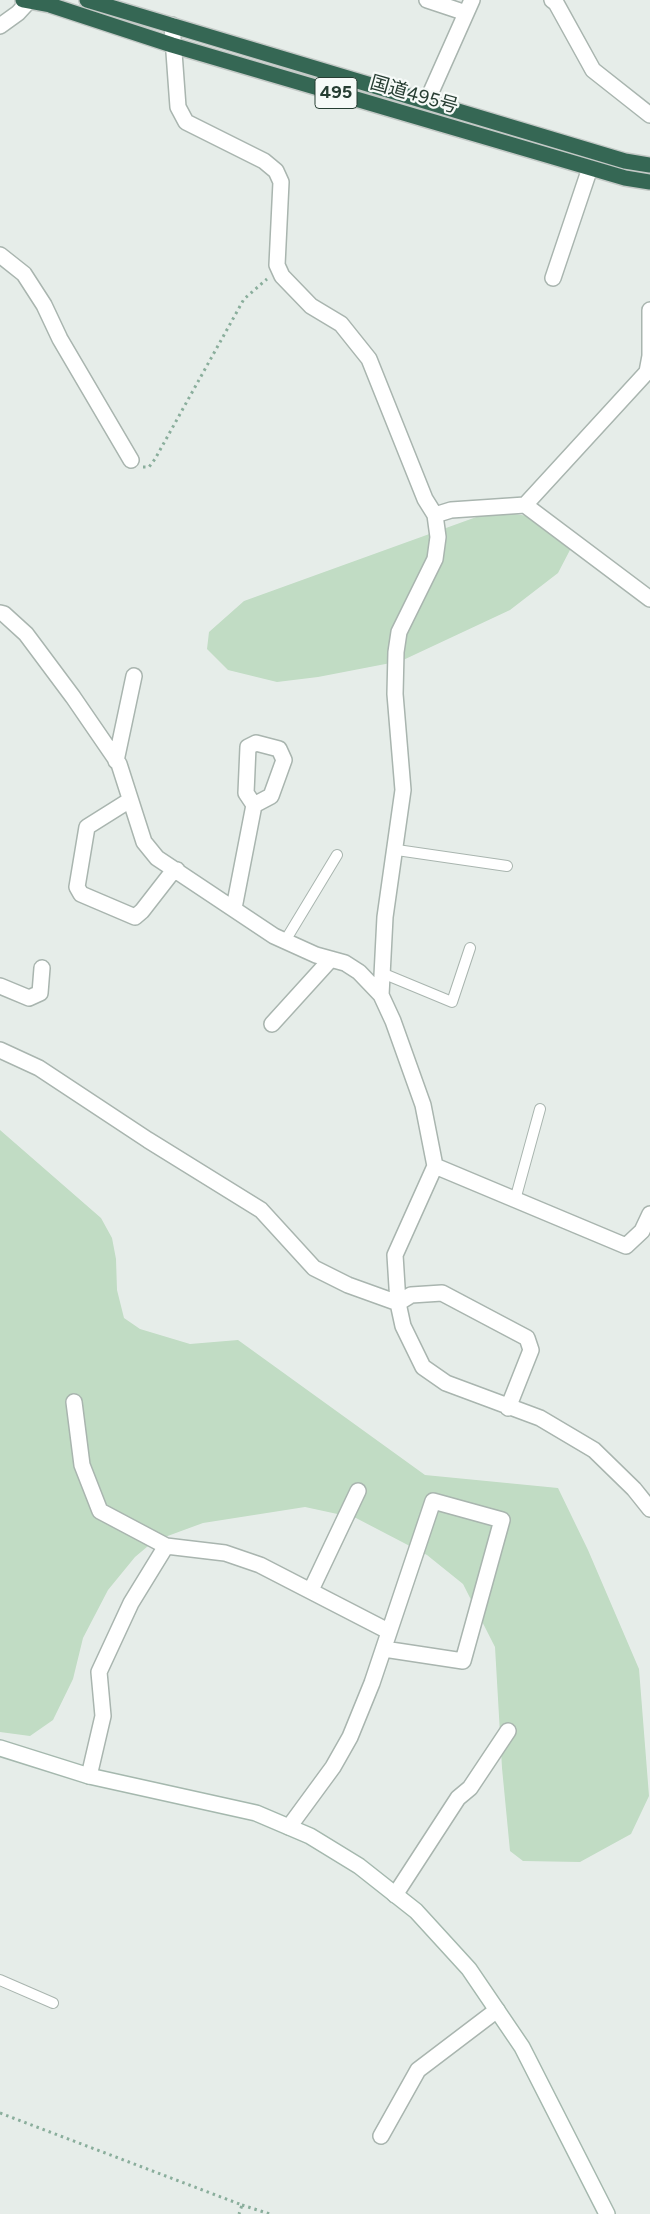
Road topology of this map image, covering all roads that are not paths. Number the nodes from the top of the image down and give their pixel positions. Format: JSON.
{"nodes":[{"id":1,"x":87,"y":0,"type":"edge"},
{"id":2,"x":427,"y":0,"type":"edge"},
{"id":3,"x":26,"y":1,"type":"edge"},
{"id":4,"x":556,"y":1,"type":"edge"},
{"id":5,"x":469,"y":6,"type":"edge"},
{"id":6,"x":172,"y":25,"type":"junction"},
{"id":7,"x":0,"y":26,"type":"edge"},
{"id":8,"x":172,"y":45,"type":"junction"},
{"id":9,"x":427,"y":101,"type":"junction"},
{"id":10,"x":650,"y":115,"type":"edge"},
{"id":11,"x":650,"y":165,"type":"edge"},
{"id":12,"x":590,"y":168,"type":"junction"},
{"id":13,"x":650,"y":182,"type":"edge"},
{"id":14,"x":0,"y":255,"type":"edge"},
{"id":15,"x":553,"y":278,"type":"dead end"},
{"id":16,"x":650,"y":310,"type":"edge"},
{"id":17,"x":131,"y":460,"type":"road end"},
{"id":18,"x":525,"y":505,"type":"junction"},
{"id":19,"x":435,"y":515,"type":"junction"},
{"id":20,"x":650,"y":599,"type":"edge"},
{"id":21,"x":0,"y":613,"type":"edge"},
{"id":22,"x":134,"y":676,"type":"dead end"},
{"id":23,"x":116,"y":761,"type":"junction"},
{"id":24,"x":130,"y":800,"type":"junction"},
{"id":25,"x":254,"y":805,"type":"dead end"},
{"id":26,"x":397,"y":850,"type":"junction"},
{"id":27,"x":337,"y":855,"type":"dead end"},
{"id":28,"x":507,"y":866,"type":"dead end"},
{"id":29,"x":177,"y":870,"type":"junction"},
{"id":30,"x":234,"y":908,"type":"junction"},
{"id":31,"x":285,"y":941,"type":"junction"},
{"id":32,"x":470,"y":948,"type":"dead end"},
{"id":33,"x":331,"y":959,"type":"junction"},
{"id":34,"x":42,"y":968,"type":"dead end"},
{"id":35,"x":382,"y":973,"type":"junction"},
{"id":36,"x":0,"y":986,"type":"edge"},
{"id":37,"x":380,"y":995,"type":"junction"},
{"id":38,"x":272,"y":1024,"type":"dead end"},
{"id":39,"x":0,"y":1050,"type":"edge"},
{"id":40,"x":540,"y":1109,"type":"dead end"},
{"id":41,"x":435,"y":1166,"type":"junction"},
{"id":42,"x":515,"y":1200,"type":"junction"},
{"id":43,"x":650,"y":1214,"type":"edge"},
{"id":44,"x":398,"y":1303,"type":"junction"},
{"id":45,"x":74,"y":1402,"type":"dead end"},
{"id":46,"x":508,"y":1408,"type":"junction"},
{"id":47,"x":358,"y":1491,"type":"dead end"},
{"id":48,"x":650,"y":1509,"type":"edge"},
{"id":49,"x":166,"y":1546,"type":"junction"},
{"id":50,"x":311,"y":1590,"type":"junction"},
{"id":51,"x":388,"y":1631,"type":"junction"},
{"id":52,"x":384,"y":1649,"type":"junction"},
{"id":53,"x":508,"y":1731,"type":"dead end"},
{"id":54,"x":0,"y":1748,"type":"edge"},
{"id":55,"x":89,"y":1776,"type":"junction"},
{"id":56,"x":289,"y":1827,"type":"junction"},
{"id":57,"x":395,"y":1895,"type":"junction"},
{"id":58,"x":0,"y":1980,"type":"edge"},
{"id":59,"x":53,"y":2003,"type":"dead end"},
{"id":60,"x":497,"y":2010,"type":"junction"},
{"id":61,"x":381,"y":2136,"type":"dead end"},
{"id":62,"x":608,"y":2214,"type":"edge"}],
"edges":[{"from":1,"to":6,"type":"highway","name":"国道495号","number":"495"},
{"from":2,"to":5,"type":"street"},
{"from":3,"to":7,"type":"street"},
{"from":3,"to":8,"type":"highway","name":"国道495号","number":"495"},
{"from":4,"to":10,"type":"street"},
{"from":5,"to":9,"type":"street"},
{"from":6,"to":8,"type":"street"},
{"from":6,"to":9,"type":"highway","name":"国道495号","number":"495"},
{"from":8,"to":12,"type":"highway","name":"国道495号","number":"495"},
{"from":8,"to":19,"type":"street"},
{"from":9,"to":11,"type":"highway","name":"国道495号","number":"495"},
{"from":12,"to":13,"type":"highway","name":"国道495号","number":"495"},
{"from":12,"to":15,"type":"street"},
{"from":14,"to":17,"type":"street"},
{"from":16,"to":18,"type":"street"},
{"from":18,"to":19,"type":"street"},
{"from":18,"to":20,"type":"street"},
{"from":19,"to":26,"type":"street"},
{"from":21,"to":23,"type":"street"},
{"from":22,"to":23,"type":"street"},
{"from":23,"to":24,"type":"street"},
{"from":24,"to":29,"type":"street"},
{"from":24,"to":29,"type":"street"},
{"from":25,"to":30,"type":"street"},
{"from":26,"to":28,"type":"lane"},
{"from":26,"to":35,"type":"street"},
{"from":27,"to":31,"type":"lane"},
{"from":29,"to":30,"type":"street"},
{"from":30,"to":31,"type":"street"},
{"from":31,"to":33,"type":"street"},
{"from":32,"to":35,"type":"lane"},
{"from":33,"to":37,"type":"street"},
{"from":33,"to":38,"type":"street"},
{"from":34,"to":36,"type":"street"},
{"from":35,"to":37,"type":"street"},
{"from":37,"to":41,"type":"street"},
{"from":39,"to":44,"type":"street"},
{"from":40,"to":42,"type":"lane"},
{"from":41,"to":42,"type":"street"},
{"from":41,"to":44,"type":"street"},
{"from":42,"to":43,"type":"street"},
{"from":44,"to":46,"type":"street"},
{"from":44,"to":46,"type":"street"},
{"from":45,"to":49,"type":"street"},
{"from":46,"to":48,"type":"street"},
{"from":47,"to":50,"type":"street"},
{"from":49,"to":50,"type":"street"},
{"from":49,"to":55,"type":"street"},
{"from":50,"to":51,"type":"street"},
{"from":51,"to":52,"type":"street"},
{"from":51,"to":52,"type":"street"},
{"from":52,"to":56,"type":"street"},
{"from":53,"to":57,"type":"street"},
{"from":54,"to":55,"type":"street"},
{"from":55,"to":56,"type":"street"},
{"from":56,"to":57,"type":"street"},
{"from":57,"to":60,"type":"street"},
{"from":58,"to":59,"type":"lane"},
{"from":60,"to":61,"type":"street"},
{"from":60,"to":62,"type":"street"}]}
